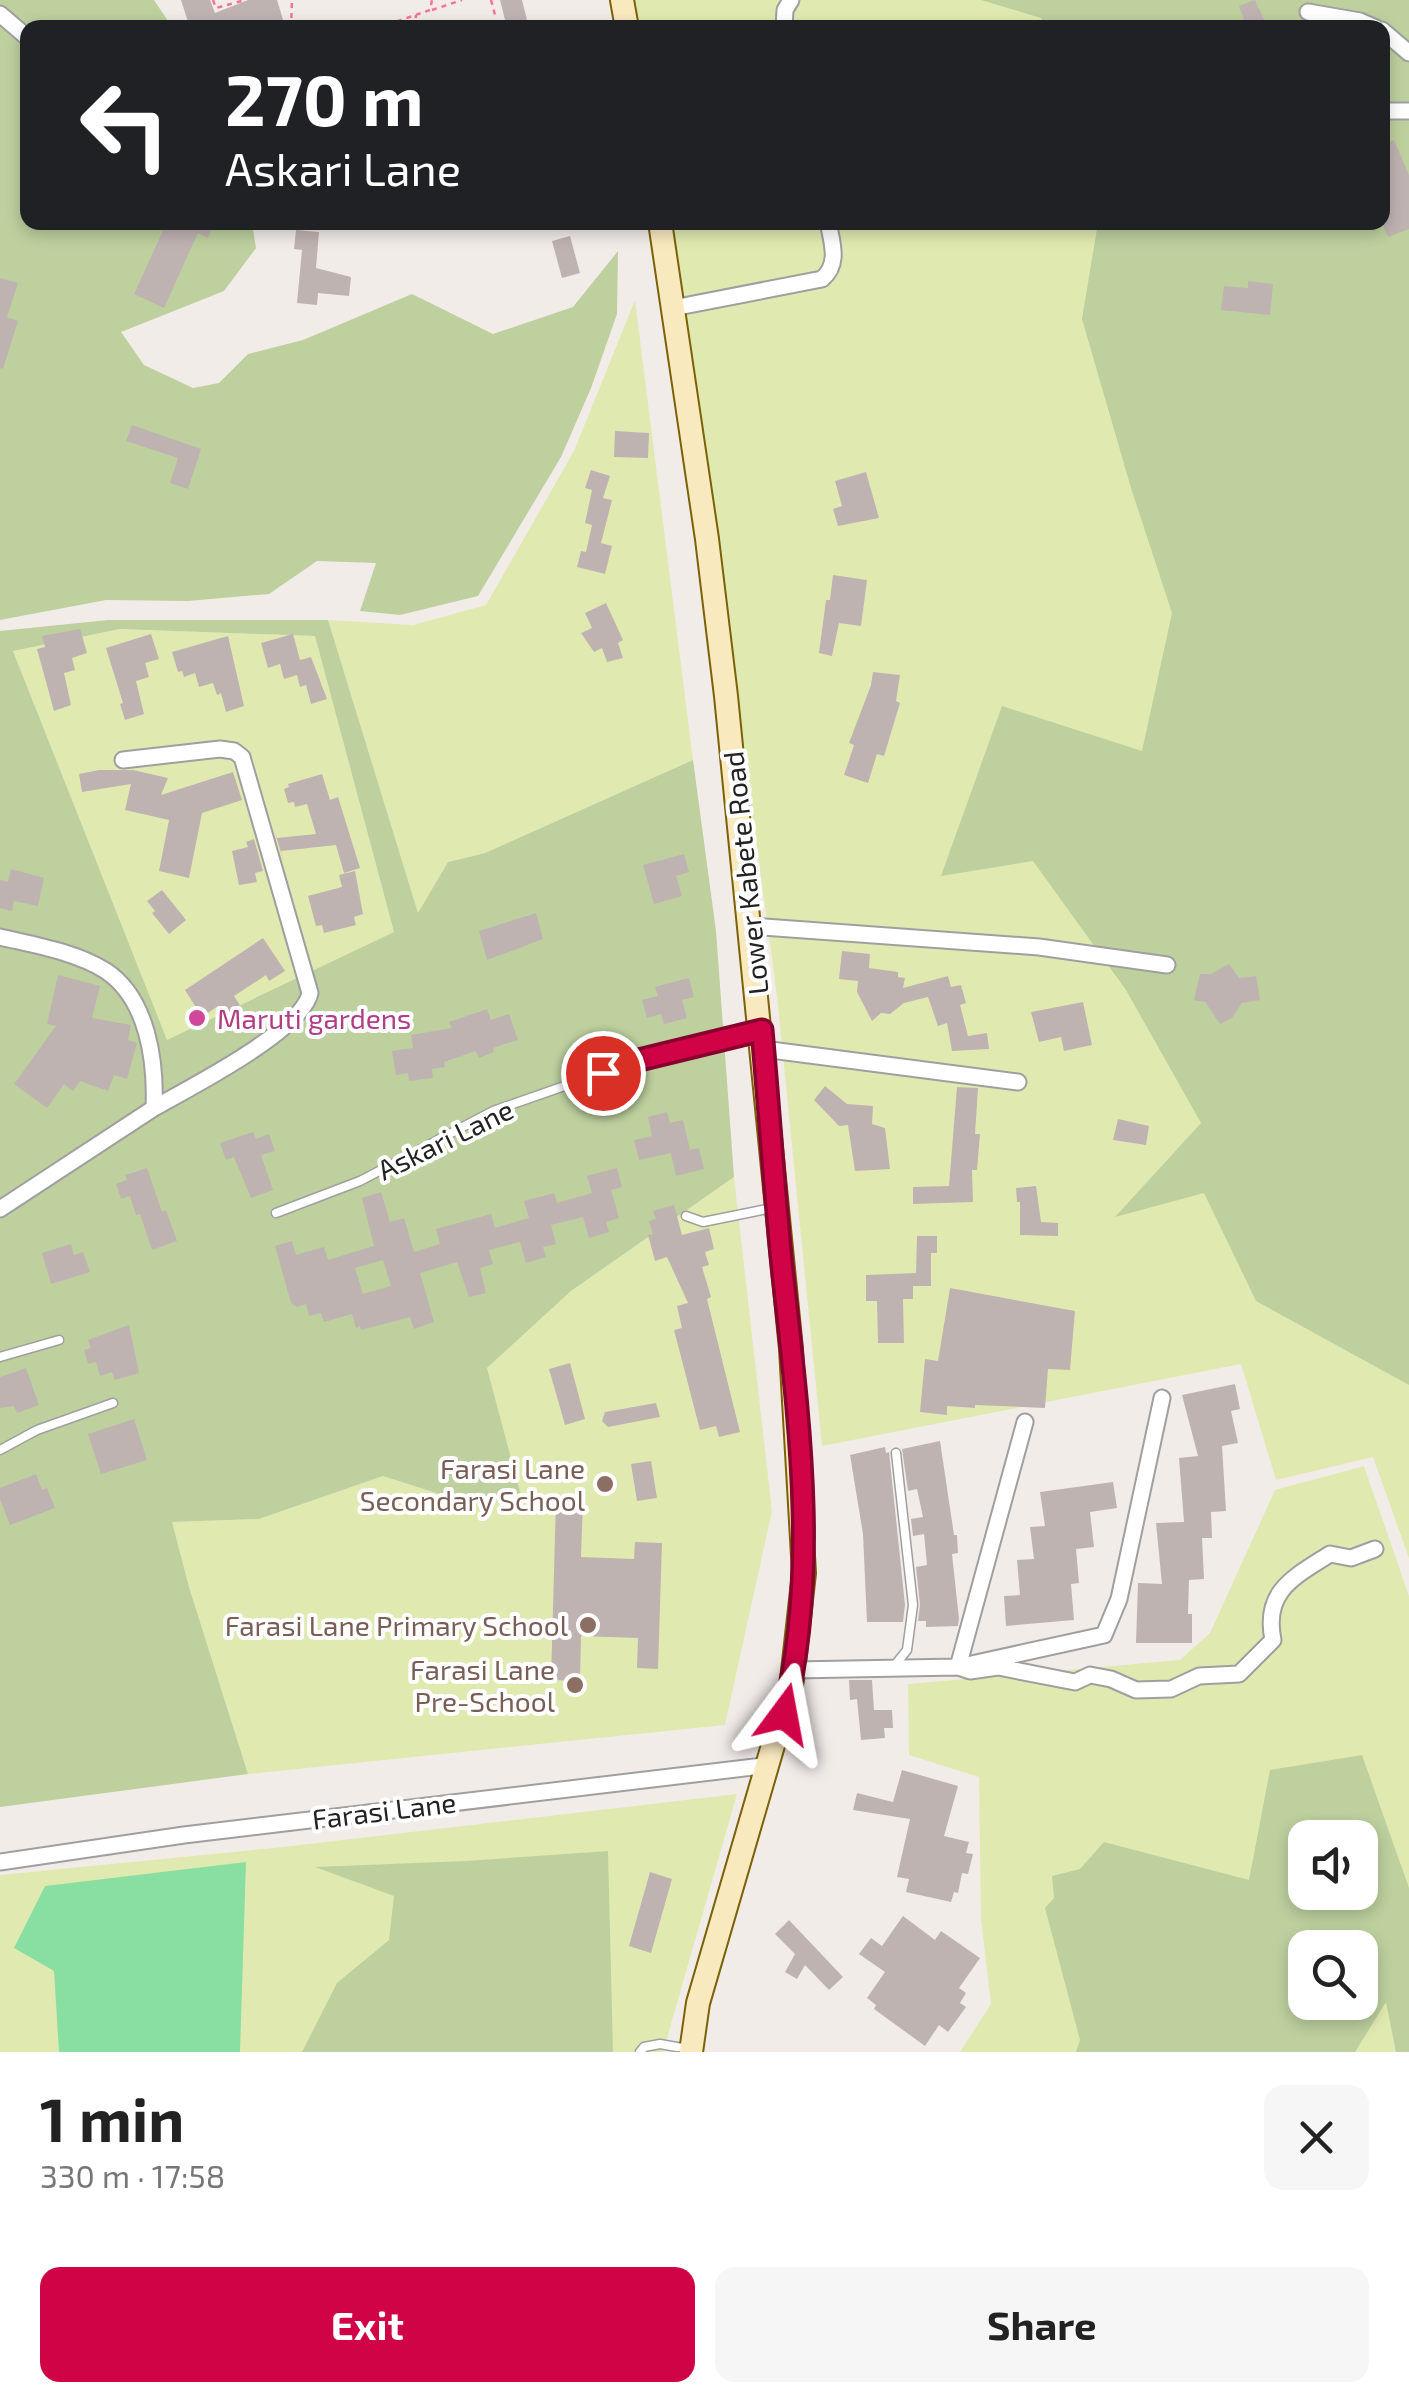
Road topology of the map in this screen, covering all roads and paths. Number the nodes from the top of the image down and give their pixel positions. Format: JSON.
{"nodes":[{"id":1,"x":213,"y":0,"type":"edge"},
{"id":2,"x":245,"y":0,"type":"edge"},
{"id":3,"x":432,"y":0,"type":"edge"},
{"id":4,"x":462,"y":0,"type":"edge"},
{"id":5,"x":491,"y":0,"type":"edge"},
{"id":6,"x":430,"y":10,"type":"junction"},
{"id":7,"x":1308,"y":12,"type":"dead end"},
{"id":8,"x":0,"y":14,"type":"edge"},
{"id":9,"x":495,"y":14,"type":"dead end"},
{"id":10,"x":416,"y":15,"type":"junction"},
{"id":11,"x":401,"y":20,"type":"edge"},
{"id":12,"x":416,"y":20,"type":"edge"},
{"id":13,"x":1354,"y":20,"type":"edge"},
{"id":14,"x":20,"y":31,"type":"edge"},
{"id":15,"x":661,"y":230,"type":"edge"},
{"id":16,"x":829,"y":230,"type":"edge"},
{"id":17,"x":672,"y":308,"type":"junction"},
{"id":18,"x":123,"y":760,"type":"dead end"},
{"id":19,"x":750,"y":926,"type":"junction"},
{"id":20,"x":0,"y":938,"type":"edge"},
{"id":21,"x":1167,"y":964,"type":"dead end"},
{"id":22,"x":762,"y":1039,"type":"junction"},
{"id":23,"x":1018,"y":1082,"type":"dead end"},
{"id":24,"x":154,"y":1108,"type":"junction"},
{"id":25,"x":776,"y":1207,"type":"junction"},
{"id":26,"x":0,"y":1208,"type":"edge"},
{"id":27,"x":276,"y":1213,"type":"dead end"},
{"id":28,"x":686,"y":1216,"type":"dead end"},
{"id":29,"x":59,"y":1340,"type":"dead end"},
{"id":30,"x":0,"y":1357,"type":"edge"},
{"id":31,"x":1162,"y":1398,"type":"dead end"},
{"id":32,"x":113,"y":1403,"type":"dead end"},
{"id":33,"x":1025,"y":1422,"type":"dead end"},
{"id":34,"x":0,"y":1450,"type":"edge"},
{"id":35,"x":896,"y":1452,"type":"dead end"},
{"id":36,"x":1376,"y":1549,"type":"dead end"},
{"id":37,"x":958,"y":1667,"type":"junction"},
{"id":38,"x":892,"y":1668,"type":"junction"},
{"id":39,"x":794,"y":1670,"type":"junction"},
{"id":40,"x":770,"y":1765,"type":"junction"},
{"id":41,"x":0,"y":1862,"type":"edge"},
{"id":42,"x":693,"y":2051,"type":"edge"},
{"id":43,"x":640,"y":2052,"type":"edge"}],
"edges":[{"from":1,"to":2,"type":"path"},
{"from":3,"to":6,"type":"path"},
{"from":4,"to":6,"type":"path"},
{"from":5,"to":9,"type":"path"},
{"from":6,"to":10,"type":"path"},
{"from":7,"to":13,"type":"street"},
{"from":8,"to":14,"type":"street"},
{"from":10,"to":11,"type":"path"},
{"from":10,"to":12,"type":"path"},
{"from":15,"to":17,"type":"main road","name":"Lower Kabete Road"},
{"from":16,"to":17,"type":"street"},
{"from":17,"to":19,"type":"main road","name":"Lower Kabete Road"},
{"from":18,"to":24,"type":"street"},
{"from":19,"to":21,"type":"street"},
{"from":19,"to":22,"type":"main road","name":"Lower Kabete Road"},
{"from":20,"to":24,"type":"street"},
{"from":22,"to":23,"type":"street"},
{"from":22,"to":25,"type":"main road","name":"Lower Kabete Road"},
{"from":22,"to":27,"type":"lane","name":"Askari Lane"},
{"from":24,"to":26,"type":"street"},
{"from":25,"to":28,"type":"lane"},
{"from":25,"to":39,"type":"main road","name":"Lower Kabete Road"},
{"from":29,"to":30,"type":"lane"},
{"from":31,"to":37,"type":"street"},
{"from":32,"to":34,"type":"lane"},
{"from":33,"to":37,"type":"street"},
{"from":35,"to":38,"type":"lane"},
{"from":36,"to":37,"type":"street"},
{"from":37,"to":38,"type":"street"},
{"from":38,"to":39,"type":"street"},
{"from":39,"to":40,"type":"main road","name":"Lower Kabete Road"},
{"from":40,"to":41,"type":"street","name":"Farasi Lane"},
{"from":40,"to":42,"type":"main road","name":"Lower Kabete Road"},
{"from":42,"to":43,"type":"lane"}]}
